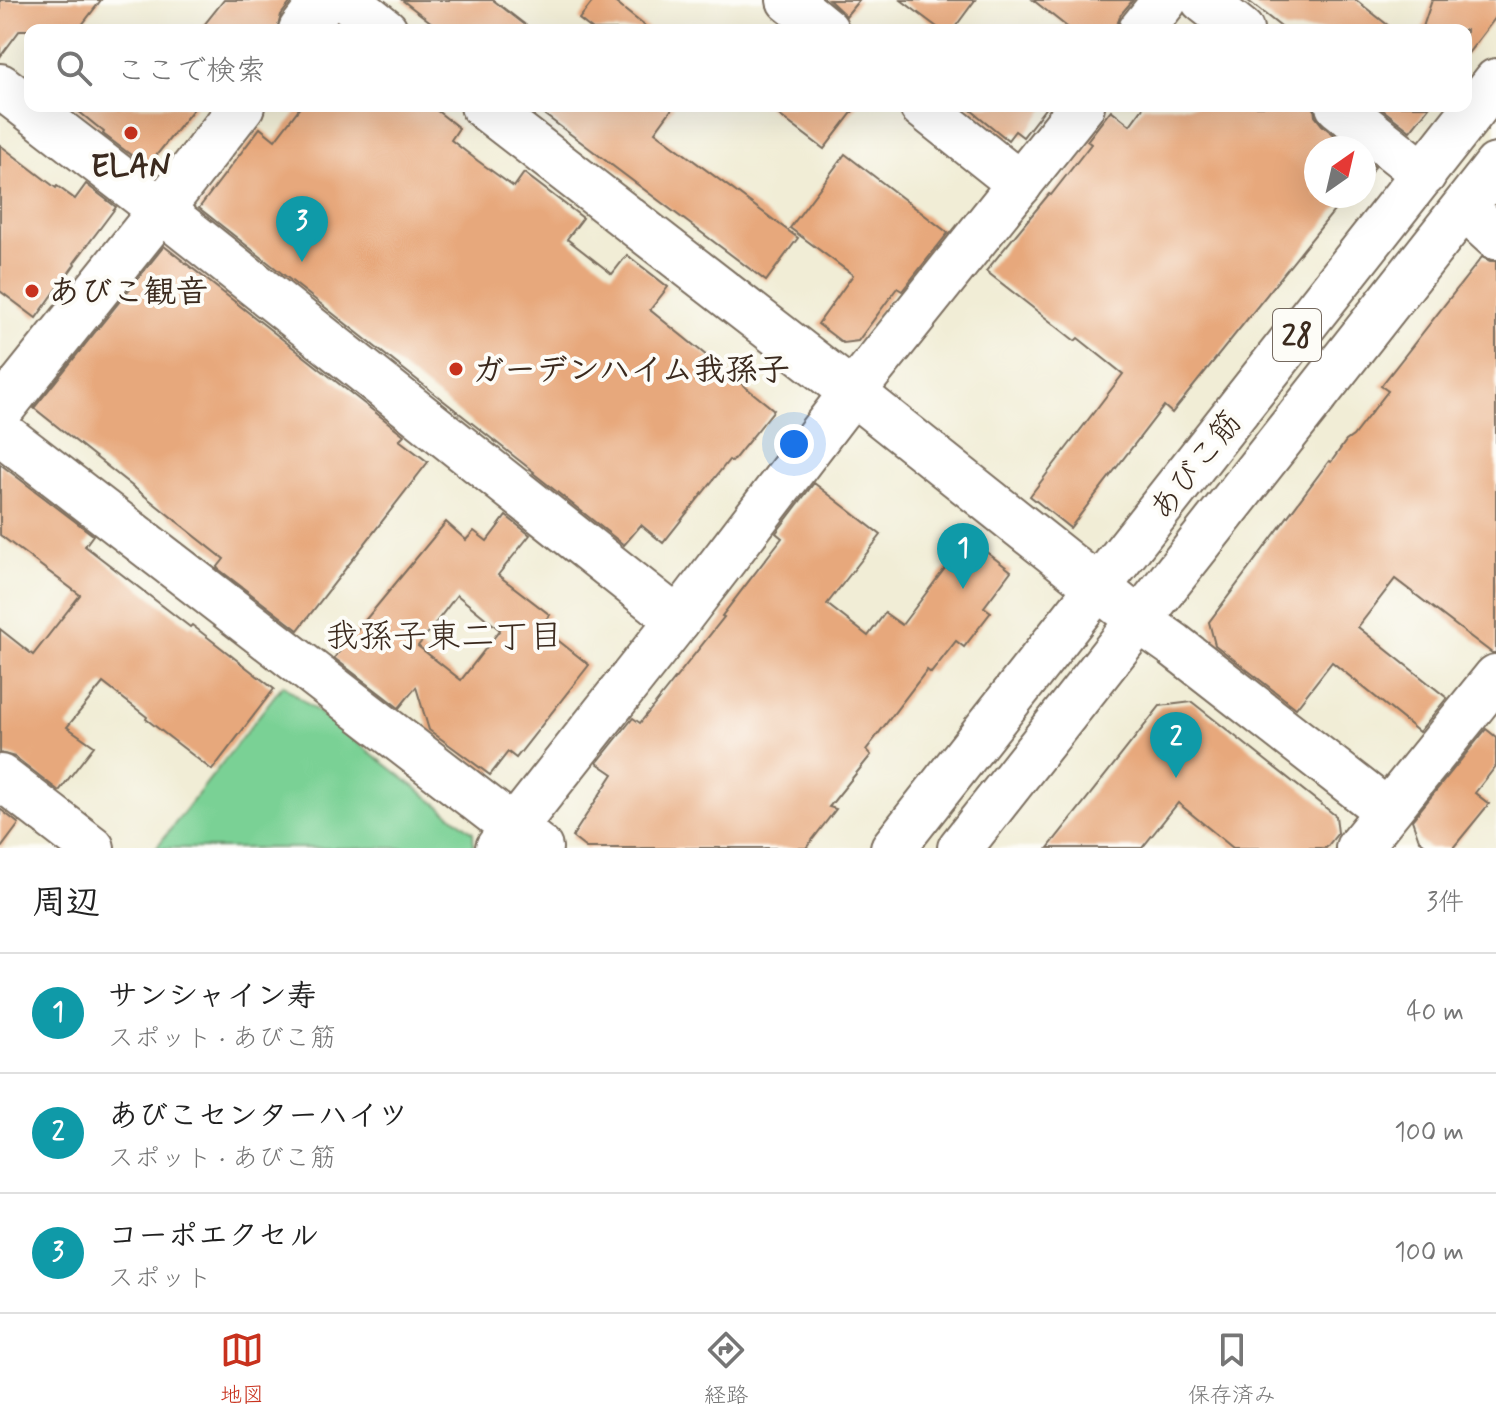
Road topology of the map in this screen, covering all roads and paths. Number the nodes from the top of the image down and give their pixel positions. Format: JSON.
{"nodes":[{"id":1,"x":324,"y":0,"type":"edge"},
{"id":2,"x":347,"y":0,"type":"edge"},
{"id":3,"x":789,"y":0,"type":"edge"},
{"id":4,"x":1165,"y":0,"type":"edge"},
{"id":5,"x":1203,"y":0,"type":"edge"},
{"id":6,"x":306,"y":24,"type":"edge"},
{"id":7,"x":377,"y":24,"type":"edge"},
{"id":8,"x":819,"y":24,"type":"edge"},
{"id":9,"x":1146,"y":24,"type":"edge"},
{"id":10,"x":1233,"y":24,"type":"edge"},
{"id":11,"x":1496,"y":81,"type":"edge"},
{"id":12,"x":0,"y":86,"type":"edge"},
{"id":13,"x":24,"y":104,"type":"edge"},
{"id":14,"x":34,"y":112,"type":"edge"},
{"id":15,"x":237,"y":112,"type":"edge"},
{"id":16,"x":491,"y":112,"type":"edge"},
{"id":17,"x":930,"y":112,"type":"edge"},
{"id":18,"x":1077,"y":112,"type":"edge"},
{"id":19,"x":1346,"y":112,"type":"edge"},
{"id":20,"x":1496,"y":166,"type":"edge"},
{"id":21,"x":1424,"y":174,"type":"junction"},
{"id":22,"x":1020,"y":184,"type":"junction"},
{"id":23,"x":1464,"y":208,"type":"junction"},
{"id":24,"x":161,"y":210,"type":"junction"},
{"id":25,"x":1496,"y":237,"type":"edge"},
{"id":26,"x":853,"y":393,"type":"junction"},
{"id":27,"x":0,"y":411,"type":"edge"},
{"id":28,"x":0,"y":432,"type":"edge"},
{"id":29,"x":1098,"y":588,"type":"junction"},
{"id":30,"x":678,"y":620,"type":"junction"},
{"id":31,"x":1140,"y":621,"type":"junction"},
{"id":32,"x":1496,"y":677,"type":"edge"},
{"id":33,"x":0,"y":777,"type":"edge"},
{"id":34,"x":1382,"y":833,"type":"edge"},
{"id":35,"x":518,"y":841,"type":"edge"},
{"id":36,"x":92,"y":848,"type":"edge"},
{"id":37,"x":893,"y":848,"type":"edge"},
{"id":38,"x":960,"y":848,"type":"edge"}],
"edges":[{"from":1,"to":6,"type":"street"},
{"from":2,"to":7,"type":"street"},
{"from":3,"to":8,"type":"street"},
{"from":4,"to":9,"type":"street"},
{"from":5,"to":10,"type":"street"},
{"from":11,"to":21,"type":"street","name":"あびこ筋","number":"28"},
{"from":12,"to":13,"type":"street"},
{"from":14,"to":24,"type":"street"},
{"from":15,"to":24,"type":"street"},
{"from":16,"to":26,"type":"street"},
{"from":17,"to":22,"type":"street"},
{"from":18,"to":22,"type":"street"},
{"from":19,"to":21,"type":"street"},
{"from":20,"to":23,"type":"street","name":"あびこ筋","number":"28"},
{"from":21,"to":29,"type":"street","name":"あびこ筋","number":"28"},
{"from":22,"to":26,"type":"street"},
{"from":23,"to":25,"type":"street"},
{"from":23,"to":31,"type":"street","name":"あびこ筋","number":"28"},
{"from":24,"to":27,"type":"street"},
{"from":24,"to":30,"type":"street"},
{"from":26,"to":29,"type":"street"},
{"from":26,"to":30,"type":"street"},
{"from":28,"to":35,"type":"street"},
{"from":29,"to":31,"type":"street"},
{"from":29,"to":37,"type":"street","name":"あびこ筋","number":"28"},
{"from":30,"to":35,"type":"street"},
{"from":31,"to":34,"type":"street"},
{"from":31,"to":38,"type":"street","name":"あびこ筋","number":"28"},
{"from":32,"to":34,"type":"street"},
{"from":33,"to":36,"type":"street"}]}
